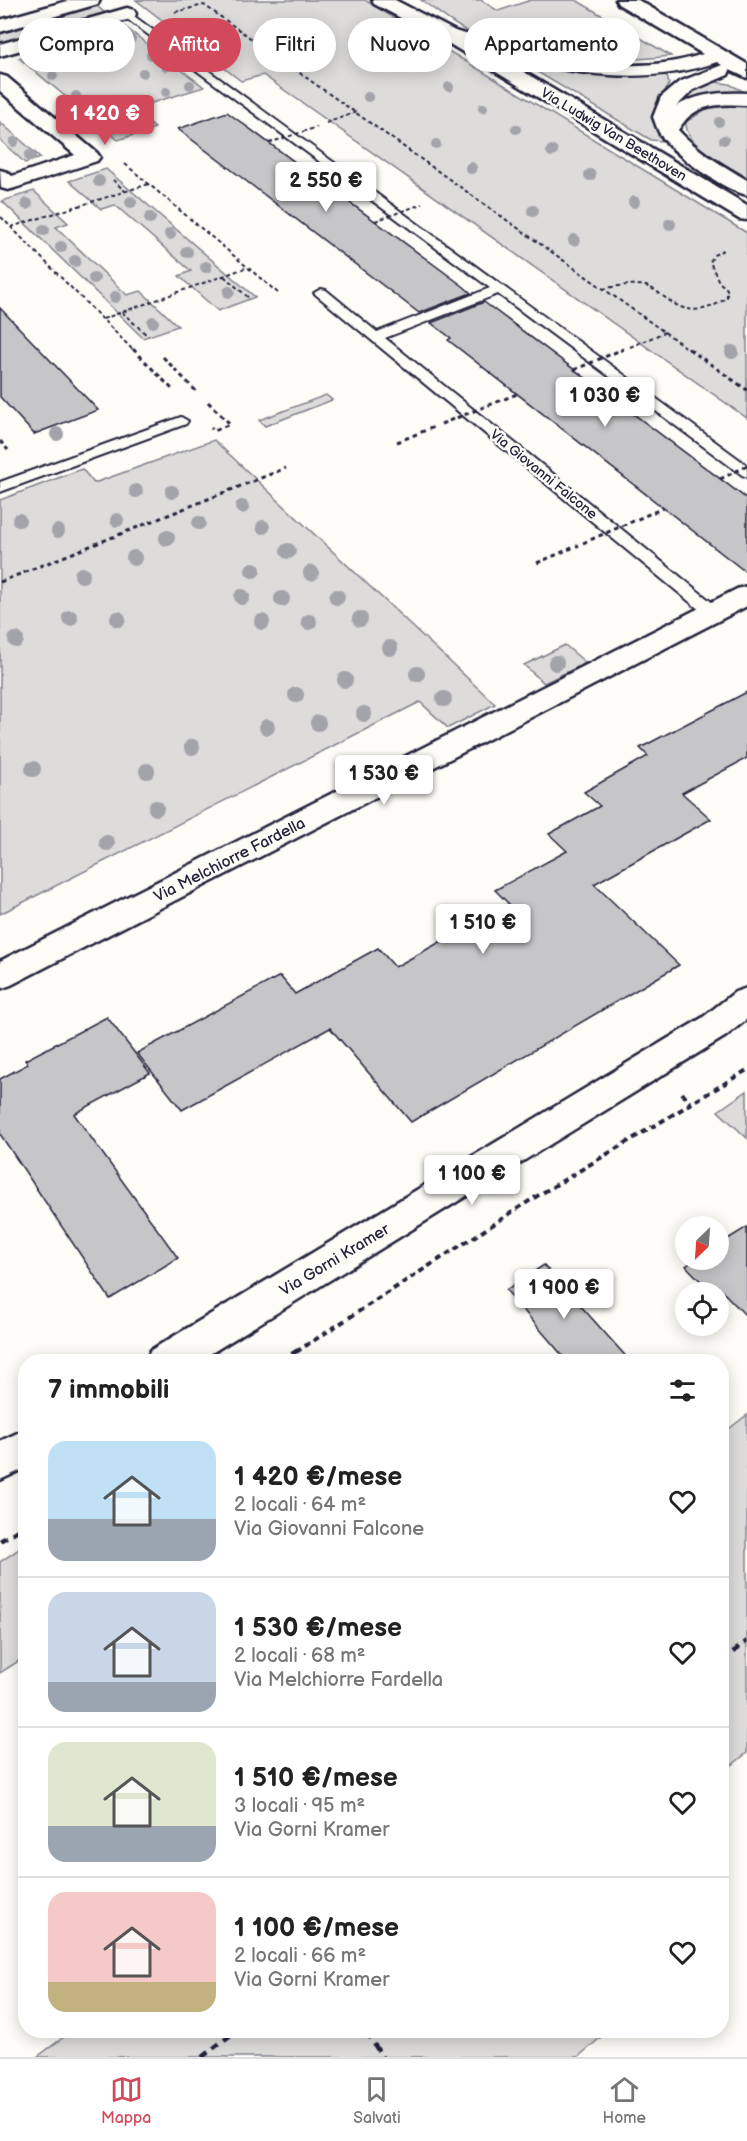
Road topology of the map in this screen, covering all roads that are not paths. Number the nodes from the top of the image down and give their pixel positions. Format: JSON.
{"nodes":[{"id":1,"x":92,"y":0,"type":"edge"},
{"id":2,"x":109,"y":0,"type":"edge"},
{"id":3,"x":381,"y":0,"type":"edge"},
{"id":4,"x":404,"y":0,"type":"edge"},
{"id":5,"x":625,"y":0,"type":"edge"},
{"id":6,"x":131,"y":17,"type":"junction"},
{"id":7,"x":416,"y":18,"type":"edge"},
{"id":8,"x":425,"y":18,"type":"edge"},
{"id":9,"x":0,"y":26,"type":"edge"},
{"id":10,"x":452,"y":34,"type":"edge"},
{"id":11,"x":452,"y":38,"type":"edge"},
{"id":12,"x":0,"y":50,"type":"edge"},
{"id":13,"x":734,"y":64,"type":"edge"},
{"id":14,"x":0,"y":81,"type":"edge"},
{"id":15,"x":747,"y":99,"type":"edge"},
{"id":16,"x":669,"y":135,"type":"junction"},
{"id":17,"x":0,"y":176,"type":"edge"},
{"id":18,"x":747,"y":189,"type":"edge"},
{"id":19,"x":747,"y":214,"type":"edge"},
{"id":20,"x":500,"y":289,"type":"junction"},
{"id":21,"x":321,"y":293,"type":"dead end"},
{"id":22,"x":375,"y":337,"type":"junction"},
{"id":23,"x":181,"y":421,"type":"dead end"},
{"id":24,"x":747,"y":472,"type":"edge"},
{"id":25,"x":0,"y":488,"type":"edge"},
{"id":26,"x":747,"y":595,"type":"edge"},
{"id":27,"x":713,"y":612,"type":"junction"},
{"id":28,"x":0,"y":976,"type":"edge"},
{"id":29,"x":747,"y":1001,"type":"edge"},
{"id":30,"x":178,"y":1354,"type":"edge"},
{"id":31,"x":18,"y":1452,"type":"edge"},
{"id":32,"x":0,"y":1462,"type":"edge"}],
"edges":[{"from":1,"to":9,"type":"street"},
{"from":2,"to":6,"type":"street"},
{"from":3,"to":7,"type":"street","name":"Via Ludwig Van Beethoven"},
{"from":4,"to":8,"type":"street","name":"Via Ludwig Van Beethoven"},
{"from":5,"to":13,"type":"street"},
{"from":6,"to":12,"type":"street"},
{"from":6,"to":20,"type":"lane"},
{"from":10,"to":13,"type":"street","name":"Via Ludwig Van Beethoven"},
{"from":11,"to":19,"type":"street","name":"Via Ludwig Van Beethoven"},
{"from":13,"to":16,"type":"street","name":"Via Ludwig Van Beethoven"},
{"from":14,"to":17,"type":"street"},
{"from":15,"to":16,"type":"street","name":"Via Ludwig Van Beethoven"},
{"from":16,"to":18,"type":"street","name":"Via Ludwig Van Beethoven"},
{"from":20,"to":22,"type":"lane"},
{"from":20,"to":24,"type":"lane"},
{"from":21,"to":22,"type":"lane","name":"Via Giovanni Falcone"},
{"from":22,"to":27,"type":"lane","name":"Via Giovanni Falcone"},
{"from":23,"to":25,"type":"lane"},
{"from":26,"to":27,"type":"street","name":"Via Melchiorre Fardella"},
{"from":27,"to":28,"type":"street","name":"Via Melchiorre Fardella"},
{"from":29,"to":30,"type":"street","name":"Via Gorni Kramer"},
{"from":31,"to":32,"type":"street"}]}
